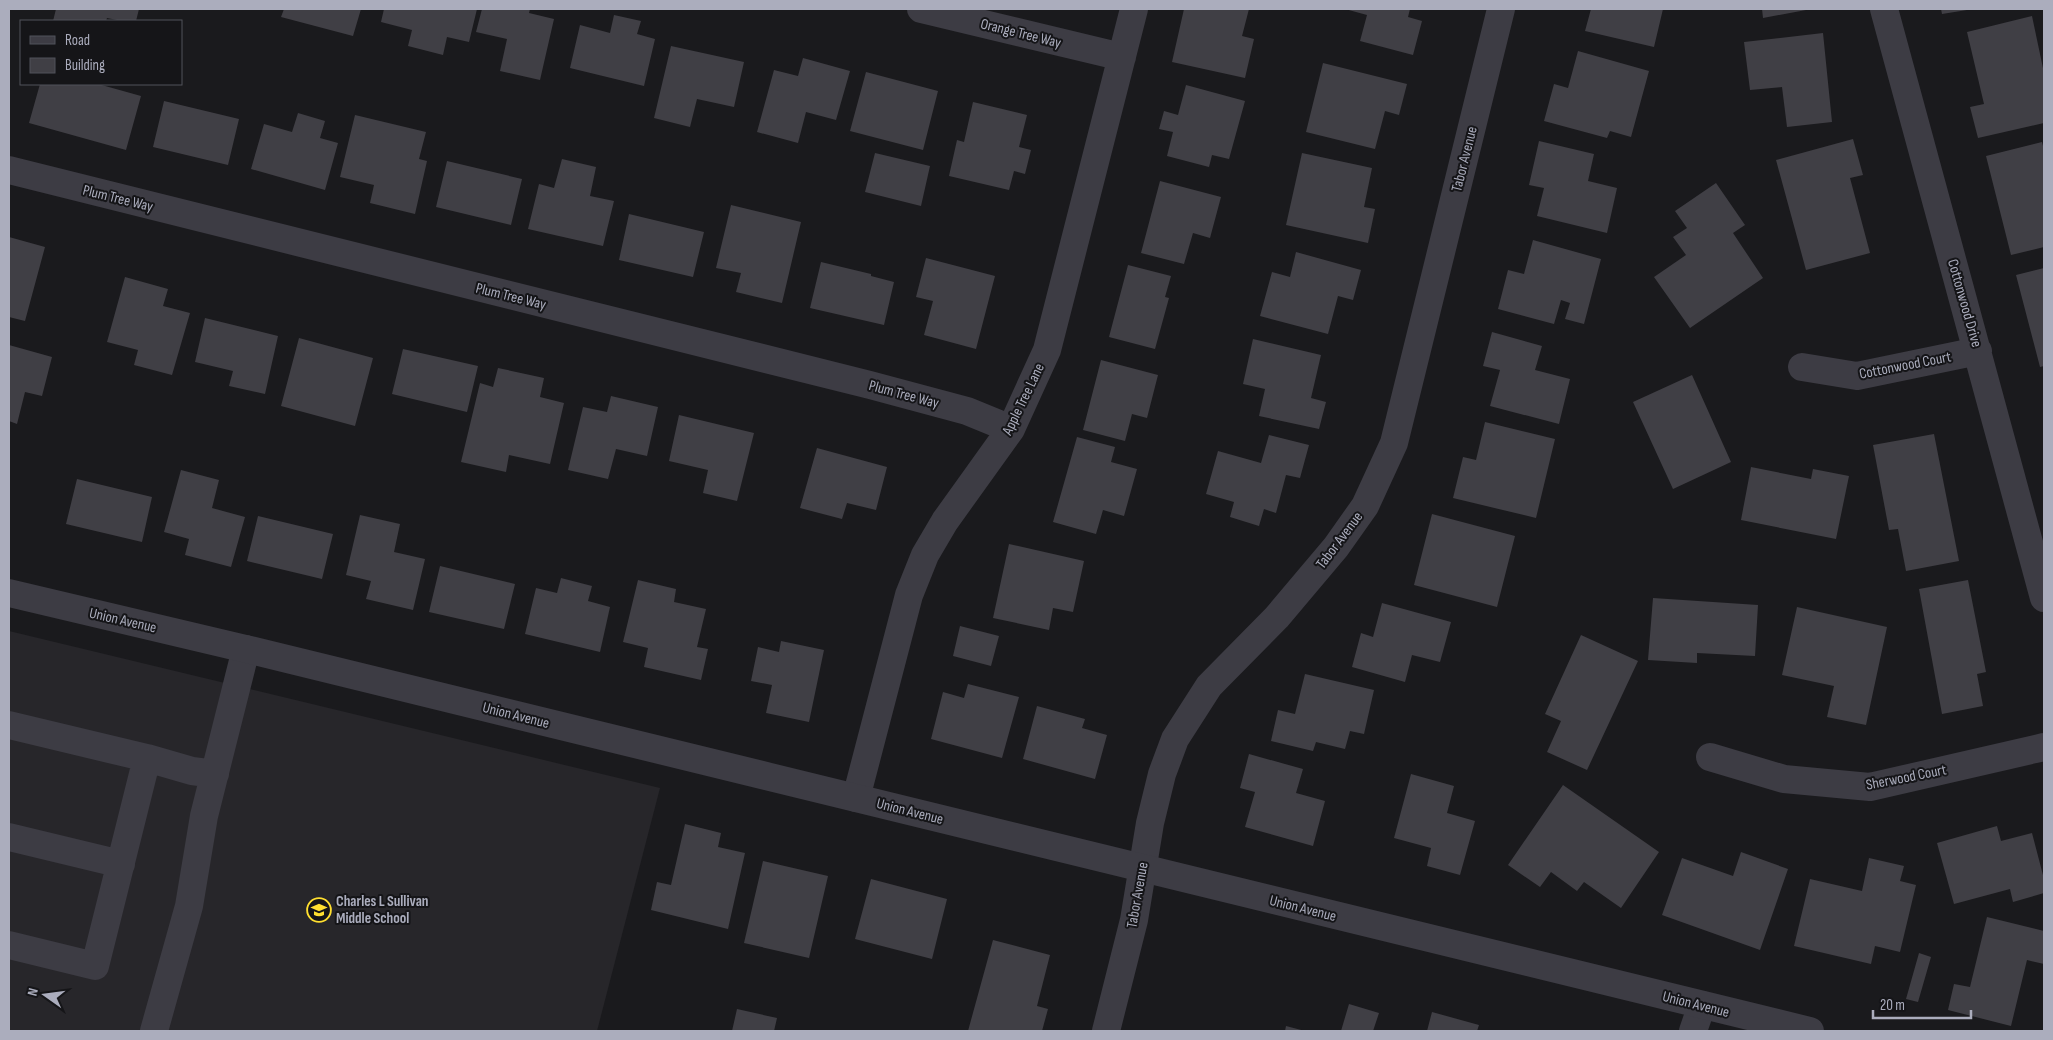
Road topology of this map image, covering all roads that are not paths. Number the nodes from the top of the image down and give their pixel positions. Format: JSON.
{"nodes":[{"id":1,"x":921,"y":9,"type":"edge"},
{"id":2,"x":1134,"y":9,"type":"edge"},
{"id":3,"x":1501,"y":9,"type":"edge"},
{"id":4,"x":1884,"y":9,"type":"edge"},
{"id":5,"x":1122,"y":57,"type":"junction"},
{"id":6,"x":9,"y":170,"type":"edge"},
{"id":7,"x":1978,"y":351,"type":"junction"},
{"id":8,"x":1802,"y":367,"type":"dead end"},
{"id":9,"x":1011,"y":429,"type":"junction"},
{"id":10,"x":9,"y":593,"type":"edge"},
{"id":11,"x":2044,"y":598,"type":"edge"},
{"id":12,"x":246,"y":649,"type":"junction"},
{"id":13,"x":9,"y":725,"type":"edge"},
{"id":14,"x":2044,"y":747,"type":"edge"},
{"id":15,"x":1710,"y":757,"type":"dead end"},
{"id":16,"x":147,"y":758,"type":"junction"},
{"id":17,"x":215,"y":774,"type":"junction"},
{"id":18,"x":856,"y":798,"type":"junction"},
{"id":19,"x":9,"y":837,"type":"edge"},
{"id":20,"x":120,"y":864,"type":"junction"},
{"id":21,"x":1143,"y":868,"type":"junction"},
{"id":22,"x":9,"y":945,"type":"edge"},
{"id":23,"x":1702,"y":1005,"type":"junction"},
{"id":24,"x":154,"y":1031,"type":"edge"},
{"id":25,"x":1106,"y":1031,"type":"edge"},
{"id":26,"x":1694,"y":1031,"type":"edge"},
{"id":27,"x":1810,"y":1031,"type":"edge"}],
"edges":[{"from":1,"to":5,"type":"street","name":"Orange Tree Way"},
{"from":2,"to":5,"type":"street","name":"Apple Tree Lane"},
{"from":3,"to":21,"type":"street","name":"Tabor Avenue"},
{"from":4,"to":7,"type":"street","name":"Cottonwood Drive"},
{"from":5,"to":9,"type":"street","name":"Apple Tree Lane"},
{"from":6,"to":9,"type":"street","name":"Plum Tree Way"},
{"from":7,"to":8,"type":"street","name":"Cottonwood Court"},
{"from":7,"to":11,"type":"street","name":"Cottonwood Drive"},
{"from":9,"to":18,"type":"street","name":"Apple Tree Lane"},
{"from":10,"to":12,"type":"street","name":"Union Avenue"},
{"from":12,"to":17,"type":"street"},
{"from":12,"to":18,"type":"street","name":"Union Avenue"},
{"from":13,"to":16,"type":"street"},
{"from":14,"to":15,"type":"street","name":"Sherwood Court"},
{"from":16,"to":17,"type":"street"},
{"from":16,"to":20,"type":"street"},
{"from":17,"to":24,"type":"street"},
{"from":18,"to":21,"type":"street","name":"Union Avenue"},
{"from":19,"to":20,"type":"street"},
{"from":20,"to":22,"type":"street"},
{"from":21,"to":23,"type":"street","name":"Union Avenue"},
{"from":21,"to":25,"type":"street","name":"Tabor Avenue"},
{"from":23,"to":26,"type":"street"},
{"from":23,"to":27,"type":"street","name":"Union Avenue"}]}
